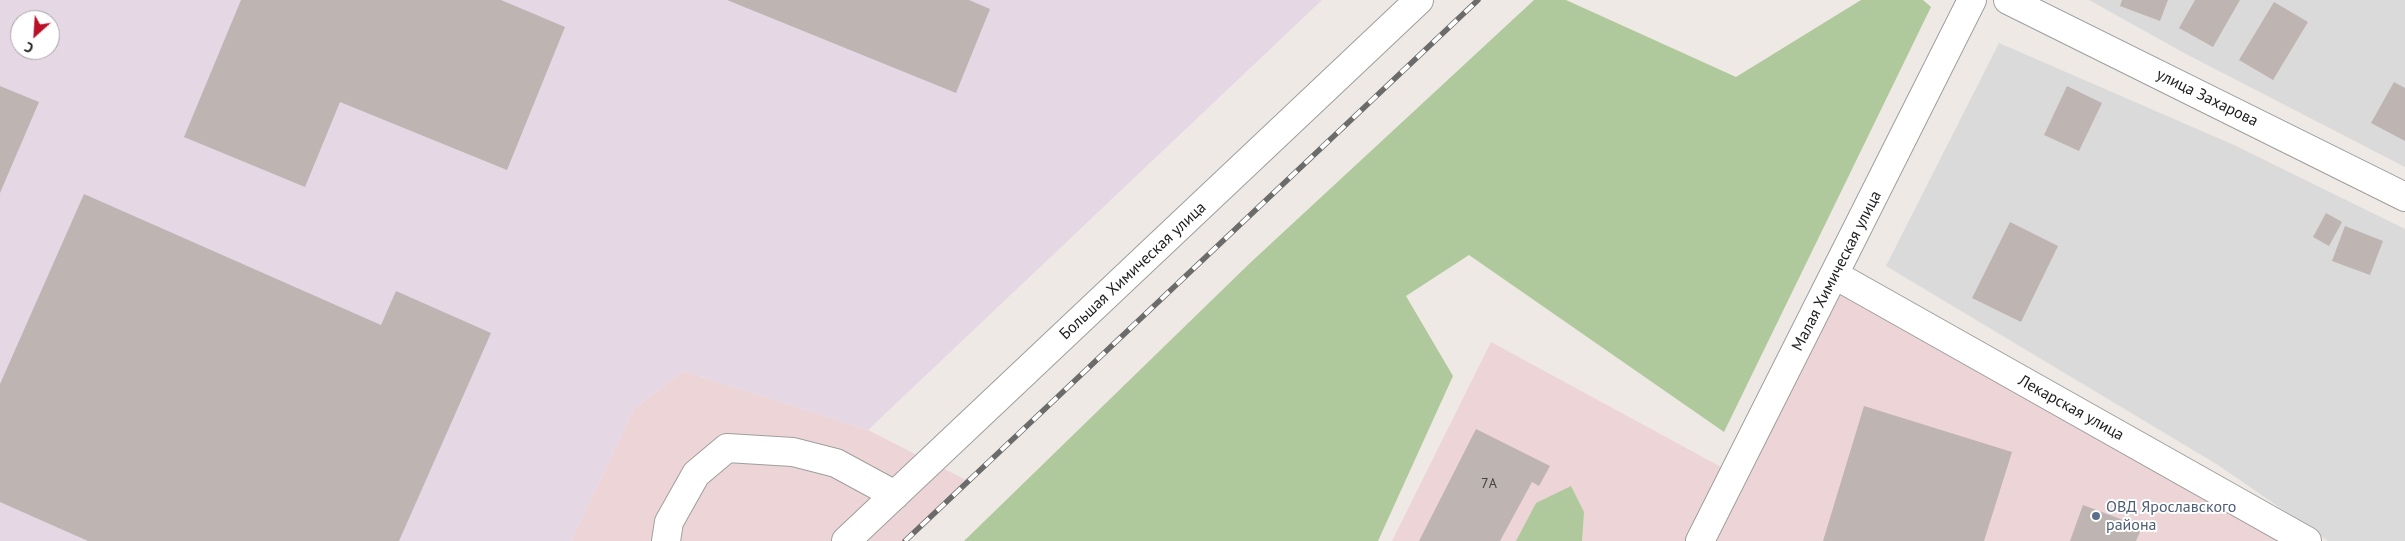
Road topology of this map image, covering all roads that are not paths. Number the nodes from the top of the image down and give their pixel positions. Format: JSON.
{"nodes":[{"id":1,"x":1419,"y":0,"type":"edge"},
{"id":2,"x":1972,"y":0,"type":"edge"},
{"id":3,"x":2008,"y":0,"type":"edge"},
{"id":4,"x":2405,"y":197,"type":"edge"},
{"id":5,"x":1835,"y":275,"type":"junction"},
{"id":6,"x":895,"y":495,"type":"junction"},
{"id":7,"x":666,"y":541,"type":"edge"},
{"id":8,"x":846,"y":541,"type":"edge"},
{"id":9,"x":1700,"y":541,"type":"edge"},
{"id":10,"x":2307,"y":541,"type":"edge"}],
"edges":[{"from":1,"to":6,"type":"street","name":"Большая Химическая улица"},
{"from":2,"to":5,"type":"street","name":"Малая Химическая улица"},
{"from":3,"to":4,"type":"street","name":"улица Захарова"},
{"from":5,"to":9,"type":"street","name":"Малая Химическая улица"},
{"from":5,"to":10,"type":"street","name":"Лекарская улица"},
{"from":6,"to":7,"type":"street"},
{"from":6,"to":8,"type":"street","name":"Большая Химическая улица"}]}
